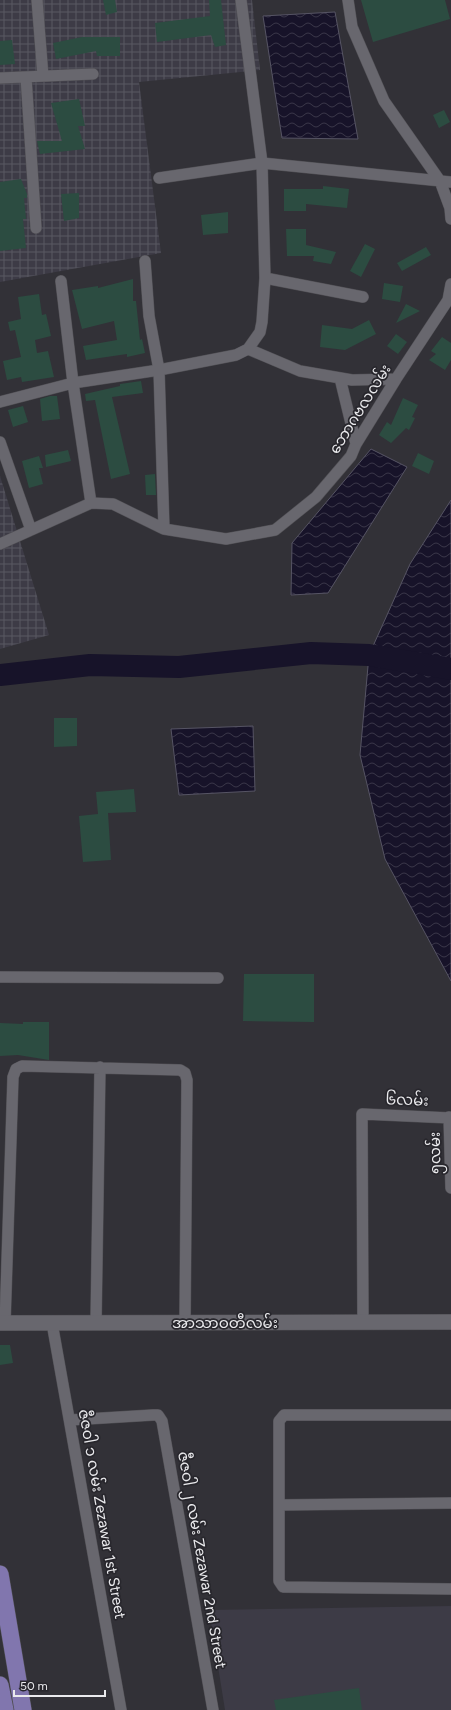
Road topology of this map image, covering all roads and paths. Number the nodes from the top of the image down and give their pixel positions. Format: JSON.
{"nodes":[{"id":1,"x":37,"y":0,"type":"edge"},
{"id":2,"x":241,"y":0,"type":"edge"},
{"id":3,"x":348,"y":0,"type":"edge"},
{"id":4,"x":93,"y":74,"type":"dead end"},
{"id":5,"x":43,"y":76,"type":"junction"},
{"id":6,"x":26,"y":77,"type":"junction"},
{"id":7,"x":0,"y":78,"type":"edge"},
{"id":8,"x":262,"y":163,"type":"junction"},
{"id":9,"x":159,"y":178,"type":"dead end"},
{"id":10,"x":440,"y":181,"type":"junction"},
{"id":11,"x":451,"y":182,"type":"edge"},
{"id":12,"x":451,"y":219,"type":"edge"},
{"id":13,"x":36,"y":228,"type":"dead end"},
{"id":14,"x":145,"y":261,"type":"dead end"},
{"id":15,"x":265,"y":278,"type":"junction"},
{"id":16,"x":61,"y":281,"type":"dead end"},
{"id":17,"x":451,"y":284,"type":"edge"},
{"id":18,"x":363,"y":297,"type":"dead end"},
{"id":19,"x":248,"y":349,"type":"junction"},
{"id":20,"x":159,"y":370,"type":"junction"},
{"id":21,"x":340,"y":378,"type":"junction"},
{"id":22,"x":396,"y":378,"type":"junction"},
{"id":23,"x":73,"y":383,"type":"junction"},
{"id":24,"x":0,"y":402,"type":"edge"},
{"id":25,"x":0,"y":442,"type":"edge"},
{"id":26,"x":356,"y":444,"type":"junction"},
{"id":27,"x":91,"y":503,"type":"junction"},
{"id":28,"x":164,"y":529,"type":"junction"},
{"id":29,"x":31,"y":530,"type":"junction"},
{"id":30,"x":0,"y":544,"type":"edge"},
{"id":31,"x":0,"y":977,"type":"edge"},
{"id":32,"x":218,"y":978,"type":"dead end"},
{"id":33,"x":100,"y":1067,"type":"junction"},
{"id":34,"x":450,"y":1118,"type":"edge"},
{"id":35,"x":451,"y":1188,"type":"edge"},
{"id":36,"x":363,"y":1322,"type":"junction"},
{"id":37,"x":451,"y":1322,"type":"edge"},
{"id":38,"x":3,"y":1323,"type":"edge"},
{"id":39,"x":52,"y":1323,"type":"junction"},
{"id":40,"x":96,"y":1323,"type":"junction"},
{"id":41,"x":185,"y":1323,"type":"junction"},
{"id":42,"x":451,"y":1415,"type":"edge"},
{"id":43,"x":70,"y":1420,"type":"junction"},
{"id":44,"x":451,"y":1503,"type":"edge"},
{"id":45,"x":279,"y":1506,"type":"junction"},
{"id":46,"x":0,"y":1574,"type":"edge"},
{"id":47,"x":451,"y":1589,"type":"edge"},
{"id":48,"x":0,"y":1685,"type":"edge"},
{"id":49,"x":4,"y":1710,"type":"edge"},
{"id":50,"x":23,"y":1710,"type":"edge"},
{"id":51,"x":121,"y":1710,"type":"edge"},
{"id":52,"x":213,"y":1710,"type":"edge"}],
"edges":[{"from":1,"to":5,"type":"street"},
{"from":2,"to":8,"type":"street"},
{"from":3,"to":10,"type":"street"},
{"from":4,"to":5,"type":"street"},
{"from":5,"to":6,"type":"street"},
{"from":6,"to":7,"type":"street"},
{"from":6,"to":13,"type":"street"},
{"from":8,"to":9,"type":"street"},
{"from":8,"to":10,"type":"street"},
{"from":8,"to":15,"type":"street"},
{"from":10,"to":11,"type":"street"},
{"from":10,"to":12,"type":"street"},
{"from":14,"to":20,"type":"street"},
{"from":15,"to":18,"type":"street"},
{"from":15,"to":19,"type":"street"},
{"from":16,"to":23,"type":"street"},
{"from":17,"to":22,"type":"street","name":"ဘောဂဗလလမ်း"},
{"from":19,"to":20,"type":"street"},
{"from":19,"to":21,"type":"street"},
{"from":20,"to":23,"type":"street"},
{"from":20,"to":28,"type":"street"},
{"from":21,"to":22,"type":"street"},
{"from":21,"to":26,"type":"street"},
{"from":22,"to":26,"type":"street","name":"ဘောဂဗလလမ်း"},
{"from":23,"to":24,"type":"street"},
{"from":23,"to":27,"type":"street"},
{"from":25,"to":29,"type":"street"},
{"from":26,"to":28,"type":"street","name":"ဘောဂဗလလမ်း"},
{"from":27,"to":28,"type":"street","name":"ဘောဂဗလလမ်း"},
{"from":27,"to":29,"type":"street","name":"ဘောဂဗလလမ်း"},
{"from":29,"to":30,"type":"street","name":"ဘောဂဗလလမ်း"},
{"from":31,"to":32,"type":"street"},
{"from":33,"to":38,"type":"street"},
{"from":33,"to":40,"type":"street"},
{"from":33,"to":41,"type":"street"},
{"from":34,"to":35,"type":"street","name":"၅လမ်း"},
{"from":34,"to":36,"type":"street","name":"၆လမ်း"},
{"from":36,"to":37,"type":"main road","name":"အာသာဝတီလမ်း"},
{"from":36,"to":41,"type":"main road","name":"အာသာဝတီလမ်း"},
{"from":38,"to":39,"type":"main road","name":"အာသာဝတီလမ်း"},
{"from":39,"to":40,"type":"main road","name":"အာသာဝတီလမ်း"},
{"from":39,"to":43,"type":"street","name":"ဇီဇဝါ ၁ လမ်း Zezawar 1st Street"},
{"from":40,"to":41,"type":"main road","name":"အာသာဝတီလမ်း"},
{"from":42,"to":45,"type":"street"},
{"from":43,"to":51,"type":"street","name":"ဇီဇဝါ ၁ လမ်း Zezawar 1st Street"},
{"from":43,"to":52,"type":"street","name":"ဇီဇဝါ ၂ လမ်း Zezawar 2nd Street"},
{"from":44,"to":45,"type":"street"},
{"from":45,"to":47,"type":"street"},
{"from":46,"to":50,"type":"main road"},
{"from":48,"to":49,"type":"main road"}]}
